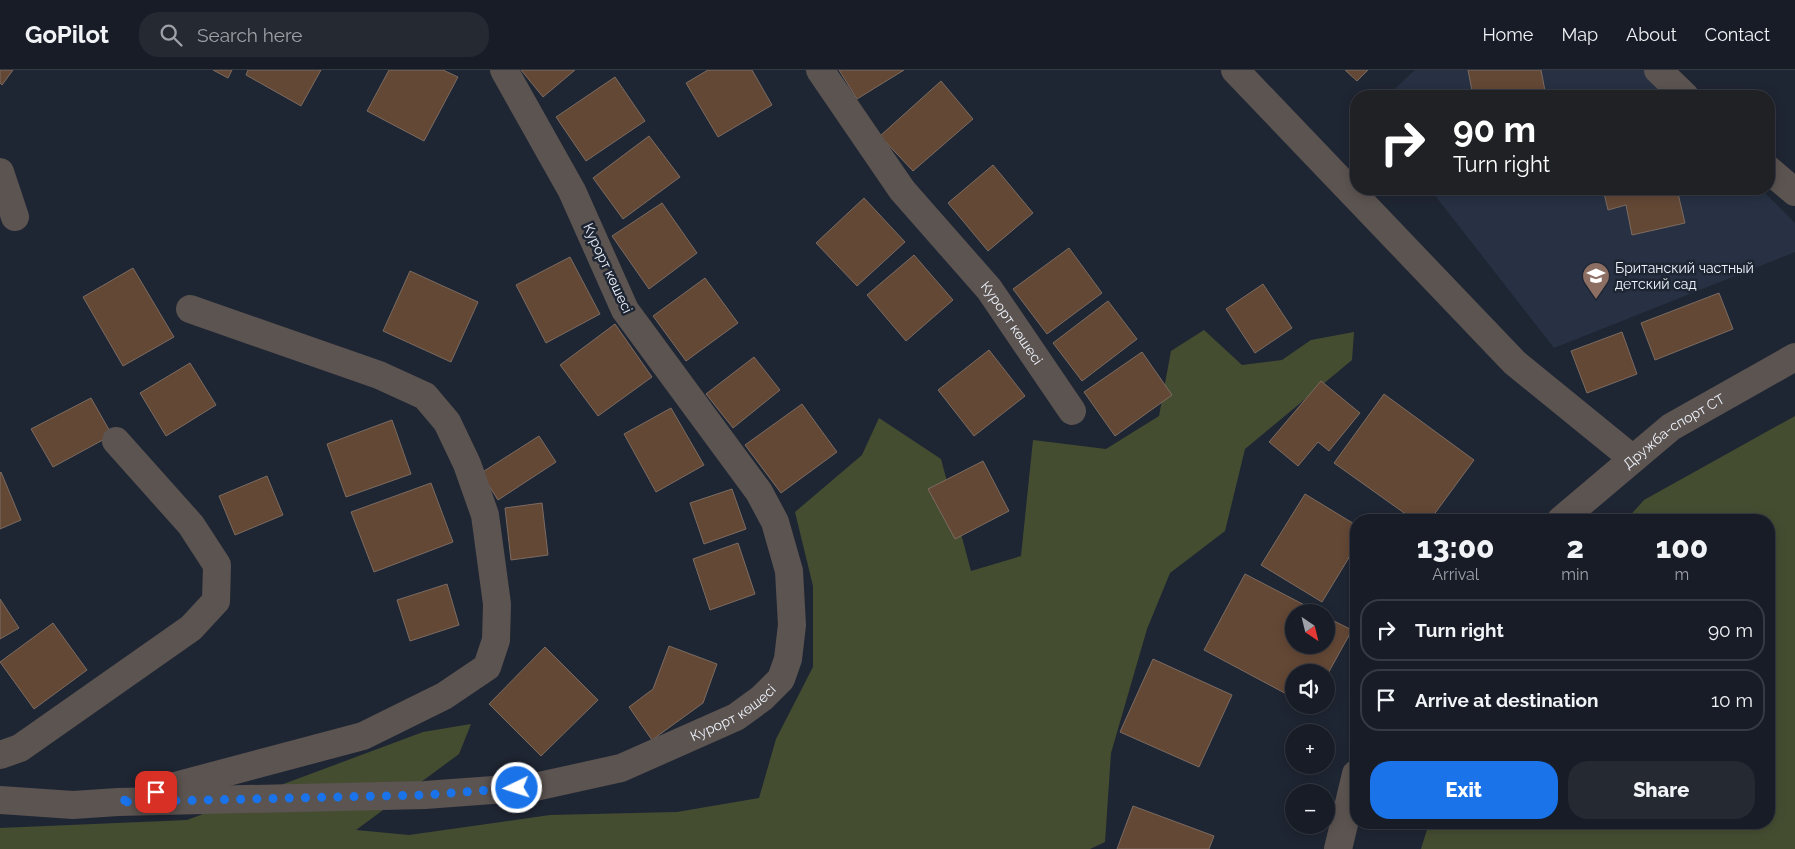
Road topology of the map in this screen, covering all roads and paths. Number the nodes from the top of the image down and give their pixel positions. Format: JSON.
{"nodes":[{"id":1,"x":504,"y":70,"type":"edge"},
{"id":2,"x":820,"y":70,"type":"edge"},
{"id":3,"x":1235,"y":70,"type":"edge"},
{"id":4,"x":1658,"y":70,"type":"edge"},
{"id":5,"x":1679,"y":90,"type":"edge"},
{"id":6,"x":0,"y":172,"type":"edge"},
{"id":7,"x":1775,"y":175,"type":"edge"},
{"id":8,"x":1350,"y":190,"type":"edge"},
{"id":9,"x":1795,"y":192,"type":"edge"},
{"id":10,"x":1354,"y":195,"type":"edge"},
{"id":11,"x":15,"y":217,"type":"dead end"},
{"id":12,"x":190,"y":309,"type":"dead end"},
{"id":13,"x":1795,"y":357,"type":"edge"},
{"id":14,"x":1072,"y":411,"type":"dead end"},
{"id":15,"x":116,"y":441,"type":"dead end"},
{"id":16,"x":1632,"y":459,"type":"junction"},
{"id":17,"x":1568,"y":514,"type":"edge"},
{"id":18,"x":0,"y":754,"type":"edge"},
{"id":19,"x":1350,"y":799,"type":"edge"},
{"id":20,"x":0,"y":800,"type":"edge"},
{"id":21,"x":118,"y":802,"type":"junction"},
{"id":22,"x":1338,"y":849,"type":"edge"}],
"edges":[{"from":1,"to":21,"type":"street","name":"Курорт көшесі"},
{"from":2,"to":14,"type":"street","name":"Курорт көшесі"},
{"from":3,"to":8,"type":"street"},
{"from":4,"to":5,"type":"street"},
{"from":6,"to":11,"type":"street"},
{"from":7,"to":9,"type":"street"},
{"from":10,"to":16,"type":"street"},
{"from":12,"to":21,"type":"street"},
{"from":13,"to":16,"type":"street","name":"Дружба-спорт СТ"},
{"from":15,"to":18,"type":"street"},
{"from":16,"to":17,"type":"street","name":"Дружба-спорт СТ"},
{"from":19,"to":22,"type":"street"},
{"from":20,"to":21,"type":"street","name":"Курорт көшесі"}]}
